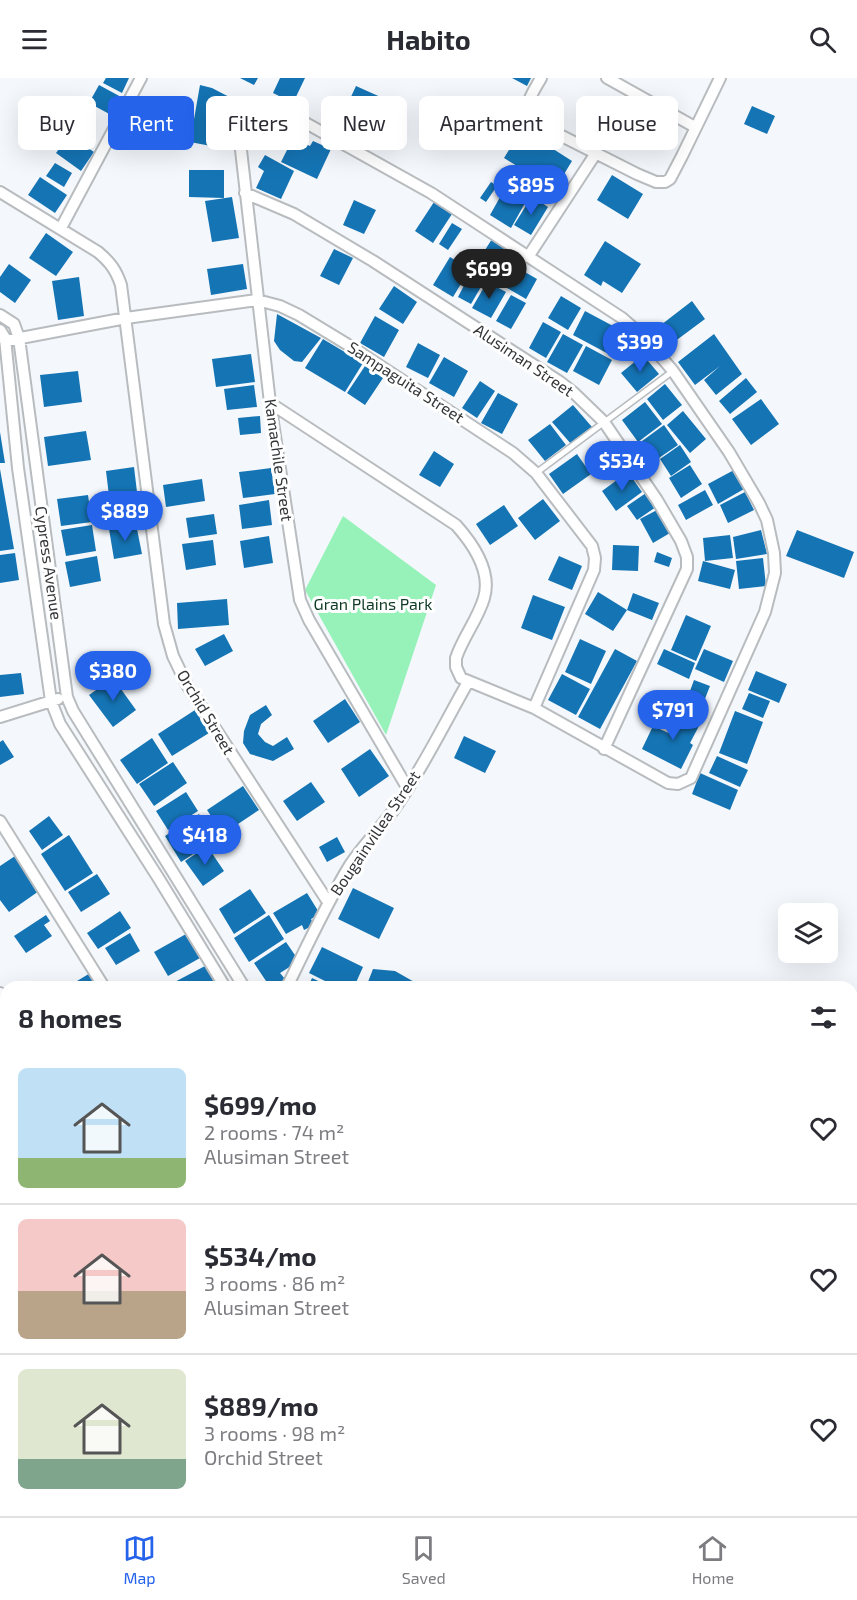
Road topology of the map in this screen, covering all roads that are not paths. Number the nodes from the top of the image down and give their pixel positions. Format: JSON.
{"nodes":[{"id":1,"x":141,"y":78,"type":"edge"},
{"id":2,"x":541,"y":78,"type":"edge"},
{"id":3,"x":607,"y":78,"type":"edge"},
{"id":4,"x":720,"y":78,"type":"edge"},
{"id":5,"x":695,"y":127,"type":"junction"},
{"id":6,"x":596,"y":153,"type":"junction"},
{"id":7,"x":0,"y":192,"type":"edge"},
{"id":8,"x":245,"y":193,"type":"junction"},
{"id":9,"x":61,"y":228,"type":"junction"},
{"id":10,"x":528,"y":257,"type":"junction"},
{"id":11,"x":257,"y":300,"type":"junction"},
{"id":12,"x":0,"y":315,"type":"edge"},
{"id":13,"x":126,"y":318,"type":"junction"},
{"id":14,"x":0,"y":330,"type":"edge"},
{"id":15,"x":19,"y":338,"type":"junction"},
{"id":16,"x":5,"y":341,"type":"junction"},
{"id":17,"x":673,"y":371,"type":"junction"},
{"id":18,"x":270,"y":403,"type":"junction"},
{"id":19,"x":604,"y":422,"type":"junction"},
{"id":20,"x":536,"y":473,"type":"junction"},
{"id":21,"x":468,"y":682,"type":"junction"},
{"id":22,"x":67,"y":697,"type":"junction"},
{"id":23,"x":51,"y":701,"type":"junction"},
{"id":24,"x":534,"y":708,"type":"junction"},
{"id":25,"x":0,"y":717,"type":"edge"},
{"id":26,"x":604,"y":749,"type":"junction"},
{"id":27,"x":408,"y":789,"type":"junction"},
{"id":28,"x":0,"y":821,"type":"edge"},
{"id":29,"x":172,"y":870,"type":"junction"},
{"id":30,"x":159,"y":879,"type":"junction"},
{"id":31,"x":328,"y":902,"type":"junction"},
{"id":32,"x":100,"y":981,"type":"edge"},
{"id":33,"x":221,"y":981,"type":"edge"},
{"id":34,"x":240,"y":981,"type":"edge"},
{"id":35,"x":290,"y":981,"type":"edge"}],
"edges":[{"from":1,"to":9,"type":"street"},
{"from":2,"to":6,"type":"street"},
{"from":3,"to":5,"type":"street"},
{"from":4,"to":5,"type":"street"},
{"from":5,"to":6,"type":"street"},
{"from":6,"to":10,"type":"street"},
{"from":7,"to":9,"type":"street","name":"Orchid Street"},
{"from":8,"to":10,"type":"street","name":"Kamachile Street"},
{"from":8,"to":11,"type":"street","name":"Kamachile Street"},
{"from":8,"to":19,"type":"street","name":"Alusiman Street"},
{"from":9,"to":13,"type":"street","name":"Orchid Street"},
{"from":10,"to":17,"type":"street"},
{"from":11,"to":13,"type":"street","name":"Sampaguita Street"},
{"from":11,"to":18,"type":"street","name":"Kamachile Street"},
{"from":11,"to":20,"type":"street","name":"Sampaguita Street"},
{"from":12,"to":15,"type":"street"},
{"from":13,"to":15,"type":"street","name":"Sampaguita Street"},
{"from":13,"to":31,"type":"street","name":"Orchid Street"},
{"from":14,"to":16,"type":"street","name":"Cypress Avenue"},
{"from":15,"to":16,"type":"street","name":"Sampaguita Street"},
{"from":15,"to":22,"type":"street","name":"Cypress Avenue"},
{"from":16,"to":23,"type":"street","name":"Cypress Avenue"},
{"from":17,"to":19,"type":"lane"},
{"from":17,"to":26,"type":"street"},
{"from":18,"to":21,"type":"street"},
{"from":18,"to":27,"type":"street","name":"Kamachile Street"},
{"from":19,"to":20,"type":"lane"},
{"from":19,"to":26,"type":"street","name":"Alusiman Street"},
{"from":20,"to":24,"type":"street","name":"Sampaguita Street"},
{"from":21,"to":24,"type":"street"},
{"from":21,"to":27,"type":"street","name":"Bougainvillea Street"},
{"from":22,"to":23,"type":"street"},
{"from":22,"to":29,"type":"street","name":"Cypress Avenue"},
{"from":23,"to":25,"type":"street"},
{"from":23,"to":30,"type":"street","name":"Cypress Avenue"},
{"from":24,"to":26,"type":"street"},
{"from":27,"to":31,"type":"street","name":"Bougainvillea Street"},
{"from":28,"to":32,"type":"street"},
{"from":29,"to":30,"type":"street"},
{"from":29,"to":34,"type":"street","name":"Cypress Avenue"},
{"from":30,"to":33,"type":"street","name":"Cypress Avenue"},
{"from":31,"to":35,"type":"street","name":"Bougainvillea Street"}]}
